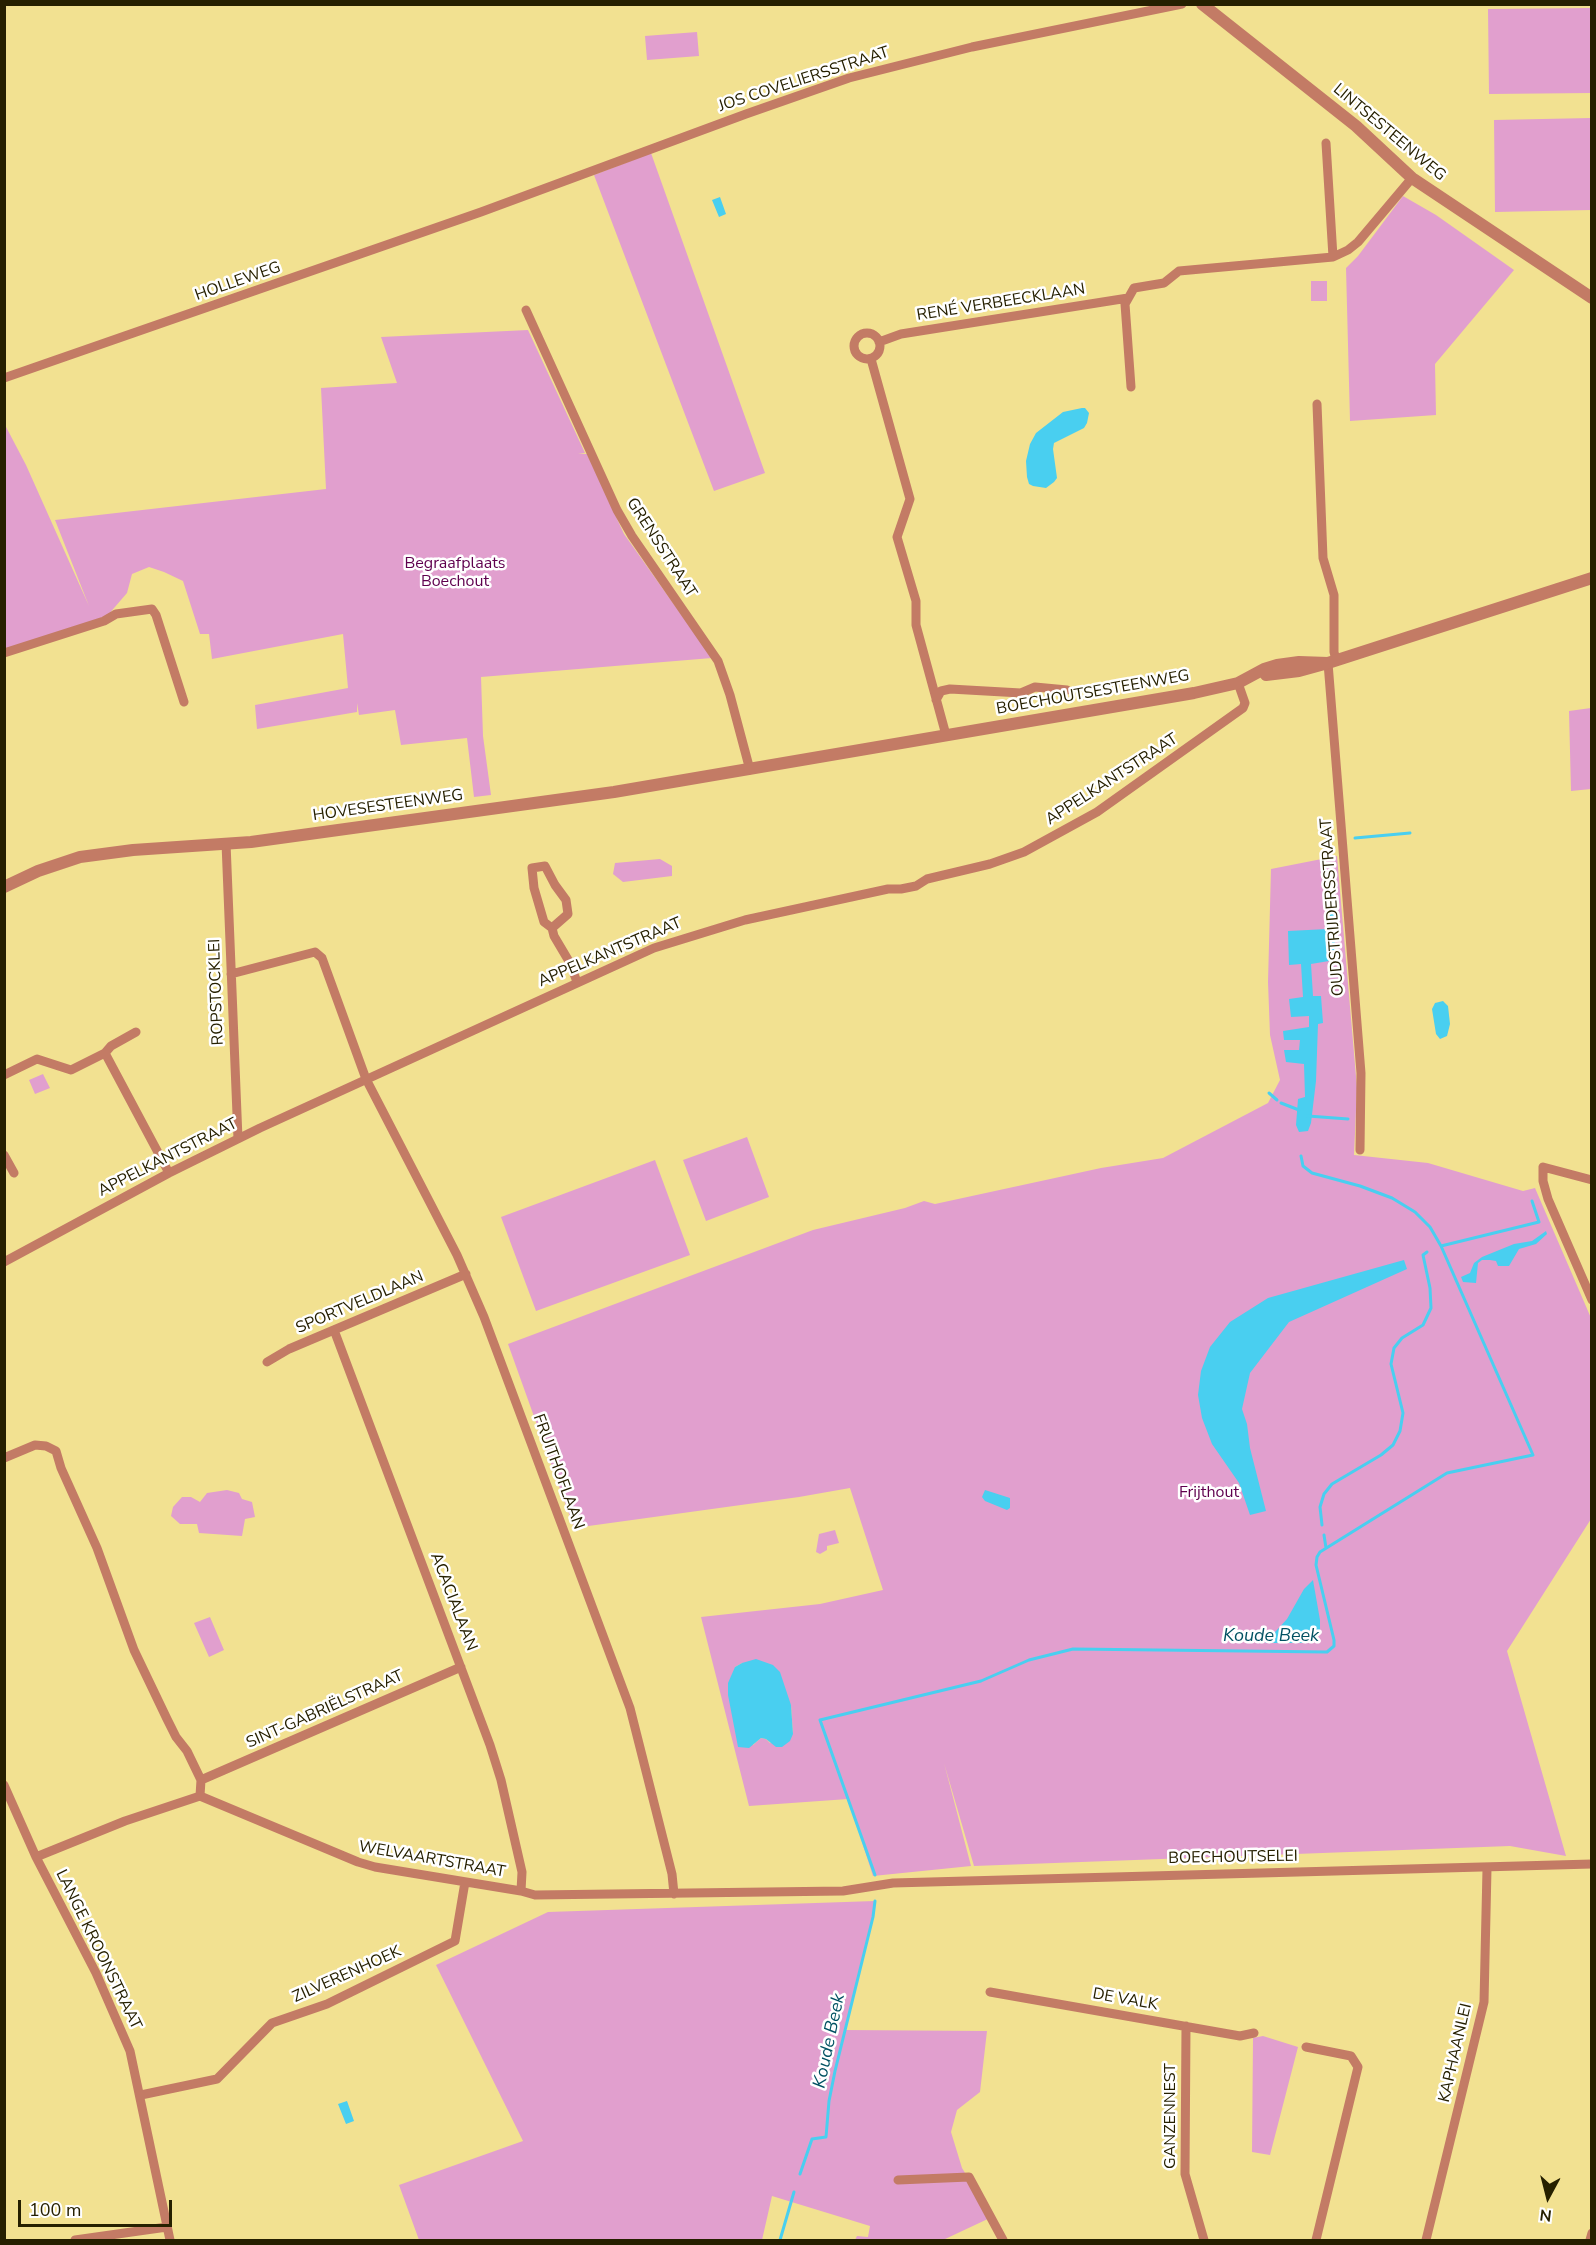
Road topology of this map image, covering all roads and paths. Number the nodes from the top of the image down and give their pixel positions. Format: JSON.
{"nodes":[{"id":1,"x":1182,"y":4,"type":"edge"},
{"id":2,"x":1202,"y":4,"type":"edge"},
{"id":3,"x":1326,"y":143,"type":"dead end"},
{"id":4,"x":1412,"y":178,"type":"junction"},
{"id":5,"x":481,"y":213,"type":"joint"},
{"id":6,"x":1333,"y":257,"type":"junction"},
{"id":7,"x":1128,"y":298,"type":"junction"},
{"id":8,"x":1592,"y":298,"type":"edge"},
{"id":9,"x":526,"y":310,"type":"dead end"},
{"id":10,"x":879,"y":342,"type":"junction"},
{"id":11,"x":871,"y":358,"type":"junction"},
{"id":12,"x":4,"y":378,"type":"edge"},
{"id":13,"x":1131,"y":387,"type":"dead end"},
{"id":14,"x":1317,"y":404,"type":"dead end"},
{"id":15,"x":1592,"y":578,"type":"edge"},
{"id":16,"x":4,"y":653,"type":"edge"},
{"id":17,"x":1332,"y":661,"type":"junction"},
{"id":18,"x":1241,"y":682,"type":"junction"},
{"id":19,"x":1067,"y":690,"type":"dead end"},
{"id":20,"x":936,"y":700,"type":"junction"},
{"id":21,"x":183,"y":702,"type":"dead end"},
{"id":22,"x":946,"y":735,"type":"junction"},
{"id":23,"x":780,"y":763,"type":"joint"},
{"id":24,"x":750,"y":770,"type":"junction"},
{"id":25,"x":226,"y":843,"type":"junction"},
{"id":26,"x":4,"y":887,"type":"edge"},
{"id":27,"x":552,"y":928,"type":"junction"},
{"id":28,"x":231,"y":974,"type":"junction"},
{"id":29,"x":577,"y":982,"type":"junction"},
{"id":30,"x":136,"y":1032,"type":"dead end"},
{"id":31,"x":105,"y":1053,"type":"junction"},
{"id":32,"x":4,"y":1075,"type":"edge"},
{"id":33,"x":366,"y":1079,"type":"junction"},
{"id":34,"x":238,"y":1139,"type":"junction"},
{"id":35,"x":1360,"y":1150,"type":"dead end"},
{"id":36,"x":4,"y":1155,"type":"edge"},
{"id":37,"x":14,"y":1173,"type":"dead end"},
{"id":38,"x":169,"y":1173,"type":"junction"},
{"id":39,"x":1592,"y":1180,"type":"edge"},
{"id":40,"x":4,"y":1262,"type":"edge"},
{"id":41,"x":466,"y":1274,"type":"junction"},
{"id":42,"x":1592,"y":1300,"type":"edge"},
{"id":43,"x":334,"y":1330,"type":"junction"},
{"id":44,"x":267,"y":1362,"type":"dead end"},
{"id":45,"x":4,"y":1458,"type":"edge"},
{"id":46,"x":461,"y":1667,"type":"junction"},
{"id":47,"x":201,"y":1780,"type":"junction"},
{"id":48,"x":4,"y":1785,"type":"edge"},
{"id":49,"x":200,"y":1796,"type":"junction"},
{"id":50,"x":36,"y":1857,"type":"junction"},
{"id":51,"x":1592,"y":1864,"type":"edge"},
{"id":52,"x":1487,"y":1869,"type":"junction"},
{"id":53,"x":465,"y":1882,"type":"junction"},
{"id":54,"x":875,"y":1886,"type":"joint"},
{"id":55,"x":521,"y":1891,"type":"junction"},
{"id":56,"x":674,"y":1894,"type":"junction"},
{"id":57,"x":990,"y":1992,"type":"dead end"},
{"id":58,"x":1186,"y":2026,"type":"junction"},
{"id":59,"x":1254,"y":2033,"type":"dead end"},
{"id":60,"x":1306,"y":2047,"type":"dead end"},
{"id":61,"x":141,"y":2095,"type":"junction"},
{"id":62,"x":898,"y":2180,"type":"dead end"},
{"id":63,"x":167,"y":2227,"type":"junction"},
{"id":64,"x":1592,"y":2234,"type":"edge"},
{"id":65,"x":75,"y":2241,"type":"edge"},
{"id":66,"x":170,"y":2241,"type":"edge"},
{"id":67,"x":1003,"y":2241,"type":"edge"},
{"id":68,"x":1204,"y":2241,"type":"edge"},
{"id":69,"x":1316,"y":2241,"type":"edge"},
{"id":70,"x":1426,"y":2241,"type":"edge"},
{"id":71,"x":1590,"y":2241,"type":"edge"}],
"edges":[{"from":1,"to":5,"type":"street","name":"JOS COVELIERSSTRAAT"},
{"from":2,"to":4,"type":"street","name":"LINTSESTEENWEG"},
{"from":3,"to":6,"type":"street"},
{"from":4,"to":6,"type":"street","name":"RENÉ VERBEECKLAAN"},
{"from":4,"to":8,"type":"street","name":"LINTSESTEENWEG"},
{"from":5,"to":12,"type":"street","name":"HOLLEWEG"},
{"from":6,"to":7,"type":"street","name":"RENÉ VERBEECKLAAN"},
{"from":7,"to":10,"type":"street","name":"RENÉ VERBEECKLAAN"},
{"from":7,"to":13,"type":"street"},
{"from":9,"to":24,"type":"street","name":"GRENSSTRAAT"},
{"from":10,"to":11,"type":"street"},
{"from":10,"to":11,"type":"street"},
{"from":11,"to":20,"type":"street"},
{"from":14,"to":17,"type":"street","name":"OUDSTRIJDERSSTRAAT"},
{"from":15,"to":17,"type":"street","name":"BOECHOUTSESTEENWEG"},
{"from":16,"to":21,"type":"street"},
{"from":17,"to":18,"type":"street","name":"BOECHOUTSESTEENWEG"},
{"from":17,"to":35,"type":"street","name":"OUDSTRIJDERSSTRAAT"},
{"from":18,"to":22,"type":"street","name":"BOECHOUTSESTEENWEG"},
{"from":18,"to":29,"type":"street","name":"APPELKANTSTRAAT"},
{"from":19,"to":20,"type":"street","name":"BOECHOUTSESTEENWEG"},
{"from":20,"to":22,"type":"street"},
{"from":22,"to":23,"type":"street","name":"BOECHOUTSESTEENWEG"},
{"from":23,"to":24,"type":"street","name":"HOVESESTEENWEG"},
{"from":24,"to":25,"type":"street","name":"HOVESESTEENWEG"},
{"from":25,"to":26,"type":"street","name":"HOVESESTEENWEG"},
{"from":25,"to":28,"type":"street","name":"ROPSTOCKLEI"},
{"from":27,"to":27,"type":"street"},
{"from":27,"to":29,"type":"street"},
{"from":28,"to":33,"type":"street","name":"FRUITHOFLAAN"},
{"from":28,"to":34,"type":"street","name":"ROPSTOCKLEI"},
{"from":29,"to":33,"type":"street","name":"APPELKANTSTRAAT"},
{"from":30,"to":31,"type":"street"},
{"from":31,"to":32,"type":"street"},
{"from":31,"to":38,"type":"street"},
{"from":33,"to":34,"type":"street","name":"APPELKANTSTRAAT"},
{"from":33,"to":41,"type":"street","name":"FRUITHOFLAAN"},
{"from":34,"to":38,"type":"street","name":"APPELKANTSTRAAT"},
{"from":36,"to":37,"type":"street"},
{"from":38,"to":40,"type":"street","name":"APPELKANTSTRAAT"},
{"from":39,"to":42,"type":"street"},
{"from":41,"to":43,"type":"street","name":"SPORTVELDLAAN"},
{"from":41,"to":56,"type":"street","name":"FRUITHOFLAAN"},
{"from":43,"to":44,"type":"street","name":"SPORTVELDLAAN"},
{"from":43,"to":46,"type":"street","name":"ACACIALAAN"},
{"from":45,"to":47,"type":"street"},
{"from":46,"to":47,"type":"street","name":"SINT-GABRIËLSTRAAT"},
{"from":46,"to":55,"type":"street","name":"ACACIALAAN"},
{"from":47,"to":49,"type":"street"},
{"from":48,"to":50,"type":"street","name":"LANGE KROONSTRAAT"},
{"from":49,"to":50,"type":"street"},
{"from":49,"to":53,"type":"street","name":"WELVAARTSTRAAT"},
{"from":50,"to":61,"type":"street","name":"LANGE KROONSTRAAT"},
{"from":51,"to":52,"type":"street","name":"BOECHOUTSELEI"},
{"from":52,"to":54,"type":"street","name":"BOECHOUTSELEI"},
{"from":52,"to":70,"type":"street","name":"KAPHAANLEI"},
{"from":53,"to":55,"type":"street","name":"WELVAARTSTRAAT"},
{"from":53,"to":61,"type":"street","name":"ZILVERENHOEK"},
{"from":54,"to":56,"type":"street","name":"WELVAARTSTRAAT"},
{"from":55,"to":56,"type":"street","name":"WELVAARTSTRAAT"},
{"from":57,"to":58,"type":"street","name":"DE VALK"},
{"from":58,"to":59,"type":"street","name":"DE VALK"},
{"from":58,"to":68,"type":"street","name":"GANZENNEST"},
{"from":60,"to":69,"type":"street"},
{"from":61,"to":63,"type":"street","name":"LANGE KROONSTRAAT"},
{"from":62,"to":67,"type":"street"},
{"from":63,"to":65,"type":"street"},
{"from":63,"to":66,"type":"street","name":"LANGE KROONSTRAAT"},
{"from":64,"to":71,"type":"street"}]}
